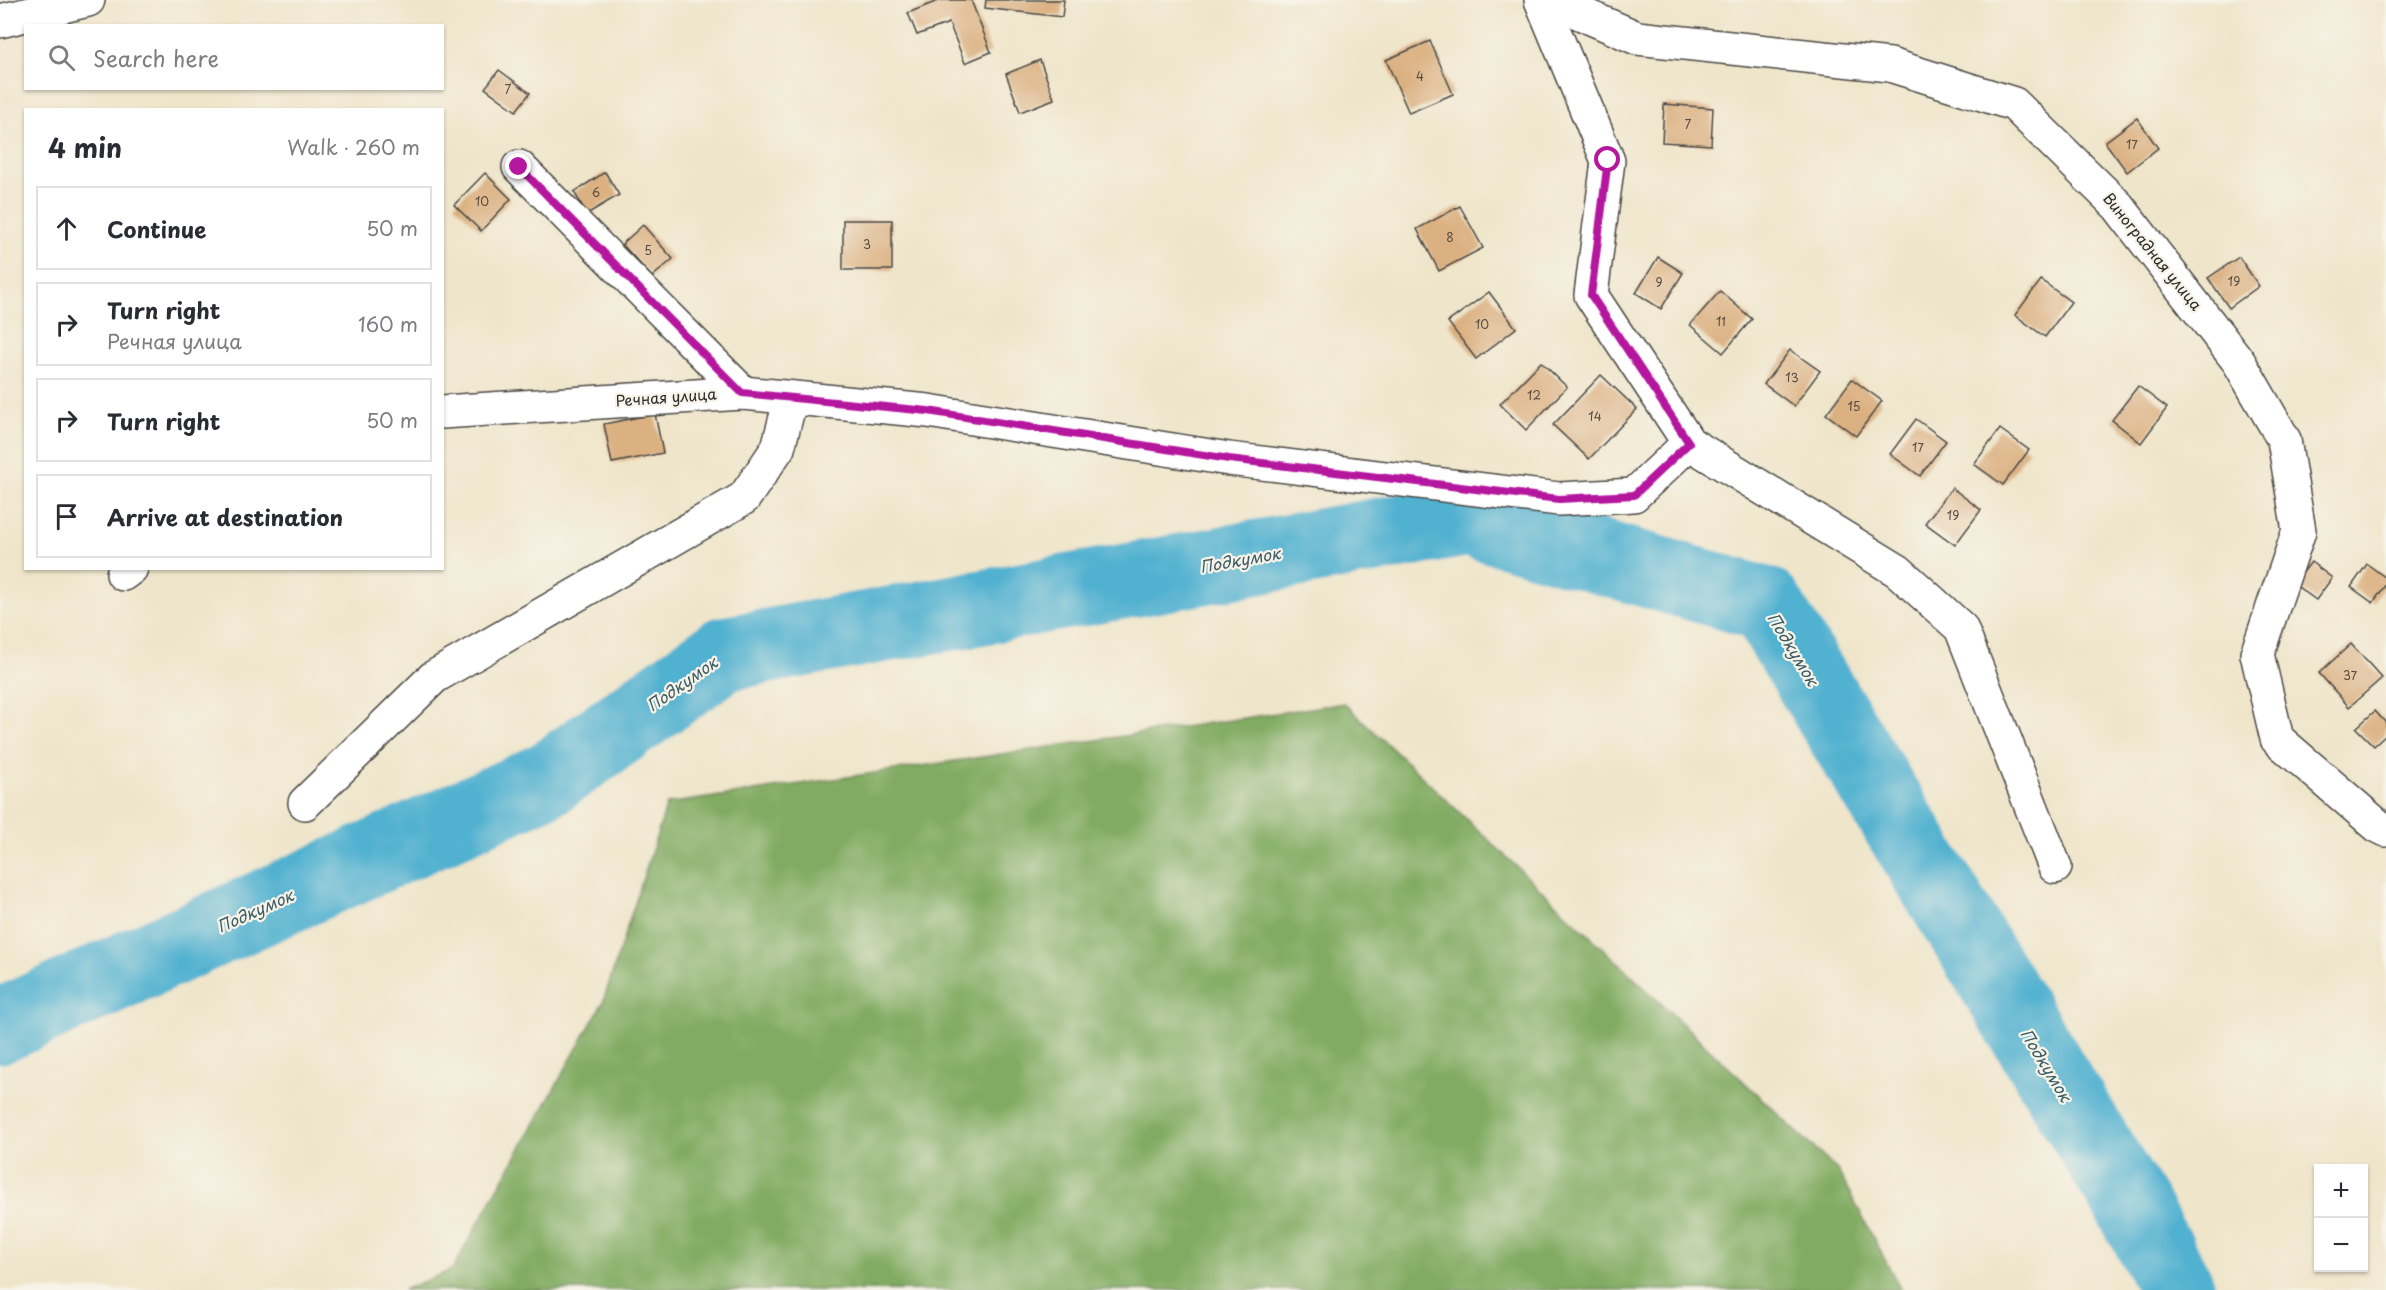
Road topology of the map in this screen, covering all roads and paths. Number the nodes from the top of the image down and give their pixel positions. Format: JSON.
{"nodes":[{"id":1,"x":88,"y":0,"type":"edge"},
{"id":2,"x":1540,"y":0,"type":"edge"},
{"id":3,"x":1550,"y":0,"type":"edge"},
{"id":4,"x":0,"y":21,"type":"edge"},
{"id":5,"x":519,"y":167,"type":"dead end"},
{"id":6,"x":742,"y":393,"type":"junction"},
{"id":7,"x":791,"y":398,"type":"junction"},
{"id":8,"x":444,"y":412,"type":"edge"},
{"id":9,"x":1689,"y":443,"type":"junction"},
{"id":10,"x":305,"y":803,"type":"dead end"},
{"id":11,"x":2386,"y":830,"type":"edge"},
{"id":12,"x":2055,"y":867,"type":"dead end"}],
"edges":[{"from":1,"to":4,"type":"street"},
{"from":2,"to":9,"type":"street"},
{"from":3,"to":11,"type":"street","name":"Виноградная улица"},
{"from":5,"to":6,"type":"street"},
{"from":6,"to":7,"type":"street","name":"Речная улица"},
{"from":6,"to":8,"type":"street","name":"Речная улица"},
{"from":7,"to":9,"type":"street","name":"Речная улица"},
{"from":7,"to":10,"type":"street"},
{"from":9,"to":12,"type":"street"}]}
